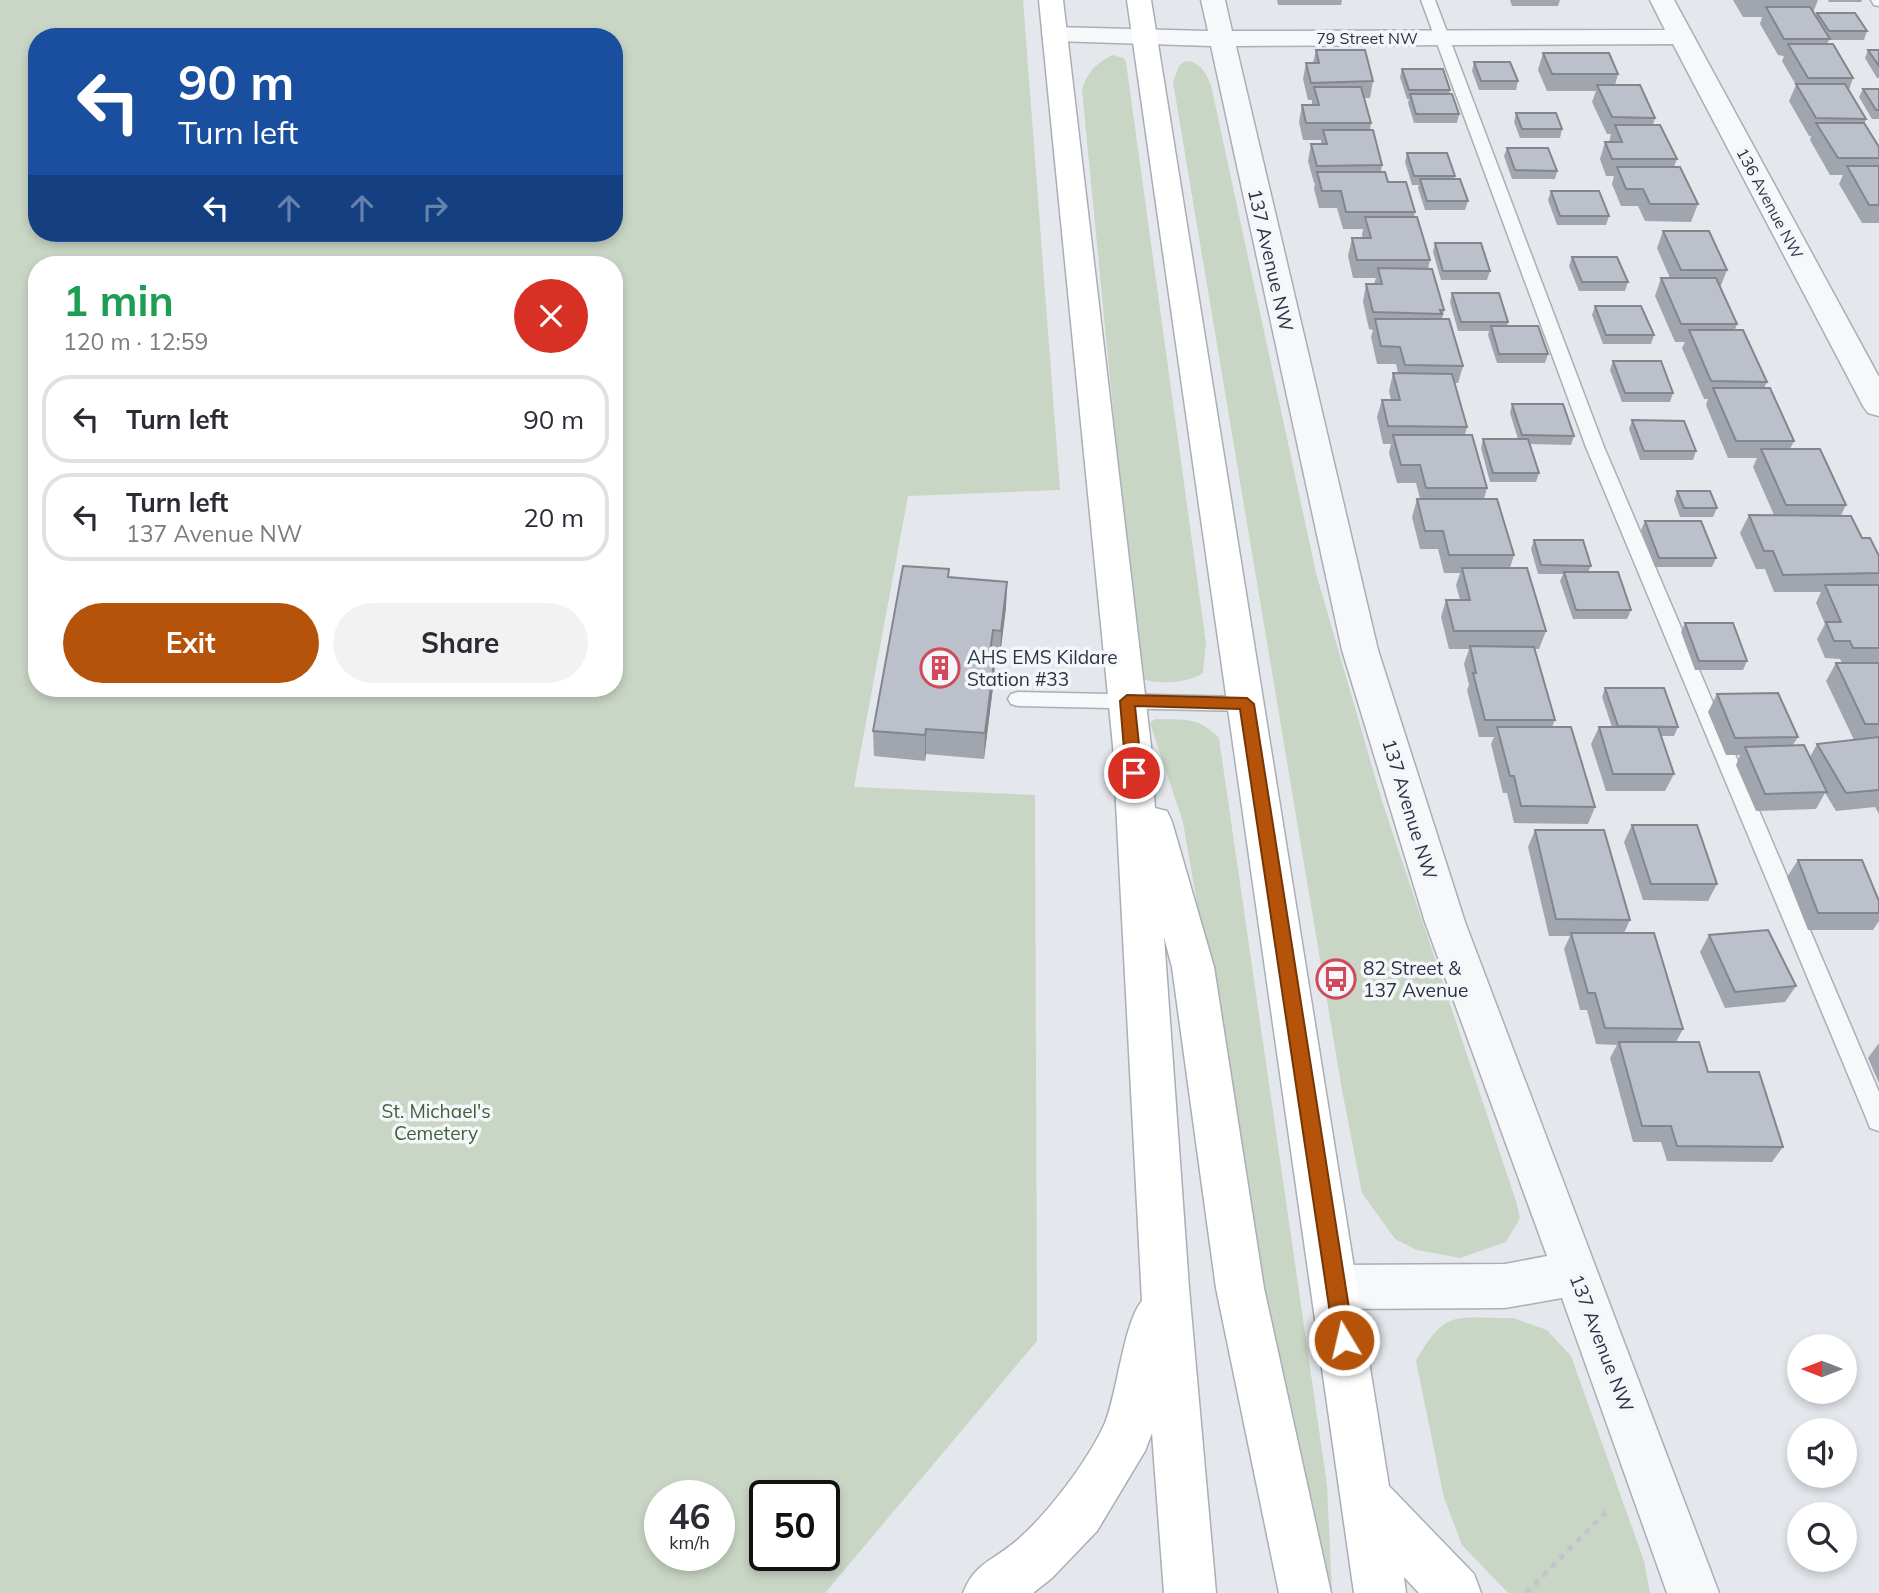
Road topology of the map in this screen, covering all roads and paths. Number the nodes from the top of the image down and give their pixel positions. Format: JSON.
{"nodes":[{"id":1,"x":1213,"y":0,"type":"edge"},
{"id":2,"x":1428,"y":0,"type":"edge"},
{"id":3,"x":1661,"y":0,"type":"edge"},
{"id":4,"x":1052,"y":17,"type":"edge"},
{"id":5,"x":1141,"y":18,"type":"edge"},
{"id":6,"x":1681,"y":37,"type":"junction"},
{"id":7,"x":1442,"y":38,"type":"junction"},
{"id":8,"x":1221,"y":39,"type":"junction"},
{"id":9,"x":1879,"y":406,"type":"edge"},
{"id":10,"x":1018,"y":699,"type":"dead end"},
{"id":11,"x":1127,"y":701,"type":"junction"},
{"id":12,"x":1247,"y":704,"type":"junction"},
{"id":13,"x":1132,"y":746,"type":"junction"},
{"id":14,"x":1879,"y":1119,"type":"edge"},
{"id":15,"x":1576,"y":1273,"type":"junction"},
{"id":16,"x":1336,"y":1287,"type":"junction"},
{"id":17,"x":1165,"y":1289,"type":"junction"},
{"id":18,"x":1649,"y":1468,"type":"junction"},
{"id":19,"x":1368,"y":1502,"type":"junction"},
{"id":20,"x":989,"y":1593,"type":"edge"},
{"id":21,"x":1190,"y":1593,"type":"edge"},
{"id":22,"x":1305,"y":1593,"type":"edge"},
{"id":23,"x":1380,"y":1593,"type":"edge"},
{"id":24,"x":1455,"y":1593,"type":"edge"},
{"id":25,"x":1526,"y":1593,"type":"edge"},
{"id":26,"x":1693,"y":1593,"type":"edge"}],
"edges":[{"from":1,"to":8,"type":"street","name":"137 Avenue NW"},
{"from":2,"to":7,"type":"lane"},
{"from":3,"to":6,"type":"street","name":"136 Avenue NW"},
{"from":4,"to":5,"type":"street","name":"79 Street NW"},
{"from":4,"to":11,"type":"main road"},
{"from":5,"to":8,"type":"street","name":"79 Street NW"},
{"from":5,"to":12,"type":"main road"},
{"from":6,"to":7,"type":"street","name":"79 Street NW"},
{"from":6,"to":9,"type":"street","name":"136 Avenue NW"},
{"from":7,"to":8,"type":"street","name":"79 Street NW"},
{"from":7,"to":14,"type":"lane"},
{"from":8,"to":15,"type":"street","name":"137 Avenue NW"},
{"from":10,"to":11,"type":"lane"},
{"from":11,"to":12,"type":"lane"},
{"from":11,"to":13,"type":"main road"},
{"from":12,"to":16,"type":"main road"},
{"from":13,"to":17,"type":"main road"},
{"from":13,"to":22,"type":"main road"},
{"from":15,"to":16,"type":"street"},
{"from":15,"to":18,"type":"street","name":"137 Avenue NW"},
{"from":16,"to":19,"type":"main road"},
{"from":17,"to":20,"type":"main road"},
{"from":17,"to":21,"type":"main road"},
{"from":18,"to":25,"type":"path"},
{"from":18,"to":26,"type":"street","name":"137 Avenue NW"},
{"from":19,"to":23,"type":"main road"},
{"from":19,"to":24,"type":"main road"}]}
